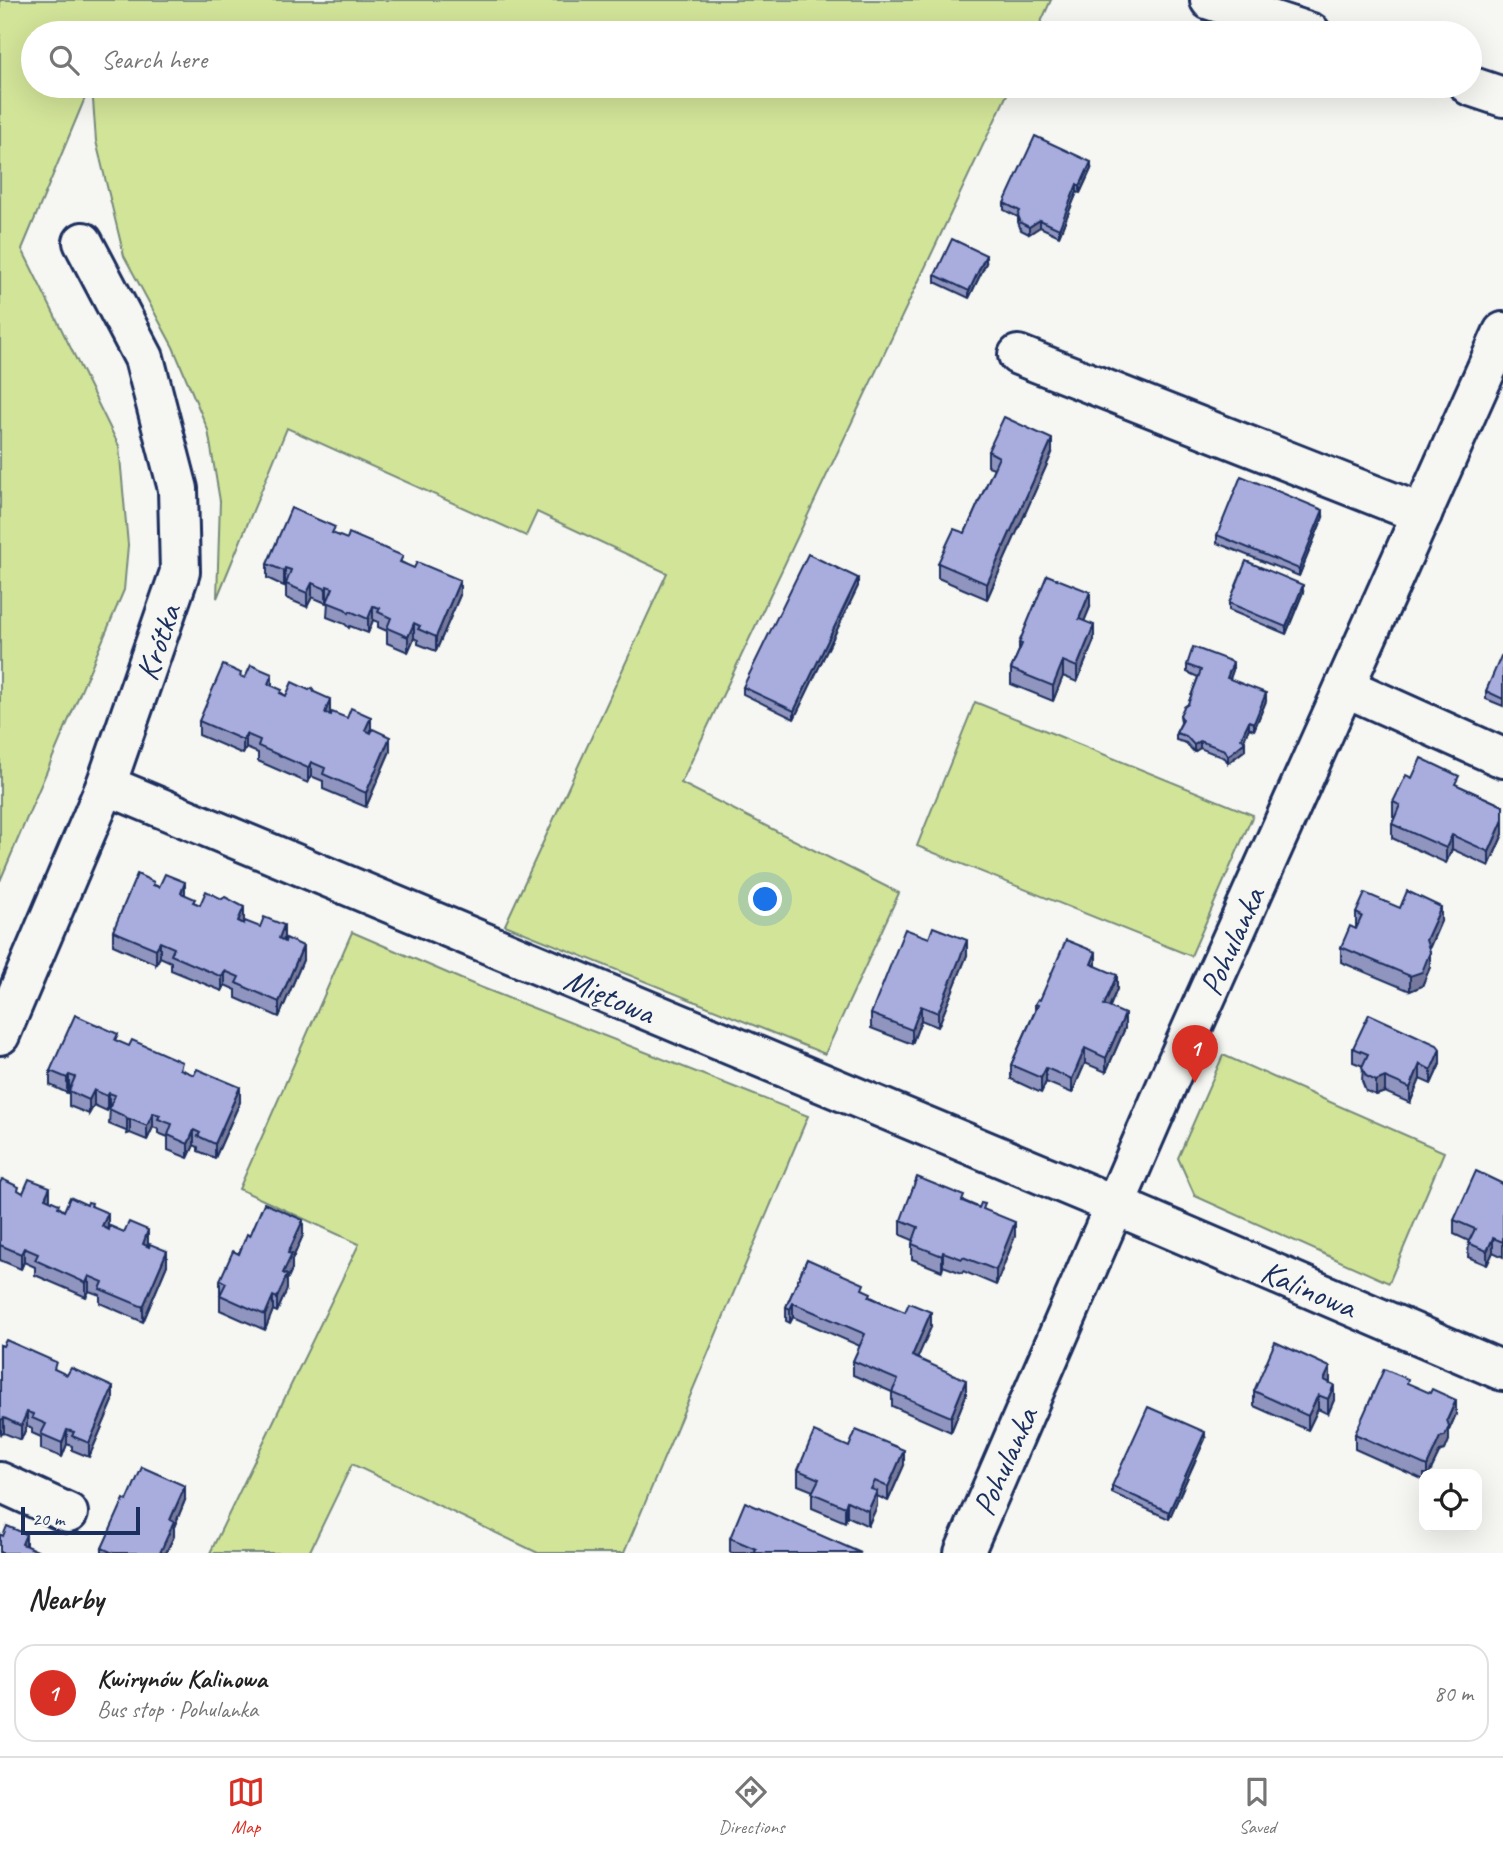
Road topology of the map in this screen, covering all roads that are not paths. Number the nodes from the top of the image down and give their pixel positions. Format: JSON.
{"nodes":[{"id":1,"x":1210,"y":0,"type":"edge"},
{"id":2,"x":1274,"y":21,"type":"edge"},
{"id":3,"x":1482,"y":90,"type":"edge"},
{"id":4,"x":1503,"y":97,"type":"edge"},
{"id":5,"x":83,"y":242,"type":"dead end"},
{"id":6,"x":1503,"y":332,"type":"edge"},
{"id":7,"x":1018,"y":355,"type":"dead end"},
{"id":8,"x":1422,"y":514,"type":"junction"},
{"id":9,"x":1345,"y":687,"type":"junction"},
{"id":10,"x":1503,"y":758,"type":"edge"},
{"id":11,"x":106,"y":785,"type":"junction"},
{"id":12,"x":0,"y":1035,"type":"edge"},
{"id":13,"x":1115,"y":1205,"type":"junction"},
{"id":14,"x":1503,"y":1371,"type":"edge"},
{"id":15,"x":0,"y":1482,"type":"edge"},
{"id":16,"x":68,"y":1513,"type":"dead end"},
{"id":17,"x":964,"y":1553,"type":"edge"}],
"edges":[{"from":1,"to":2,"type":"street"},
{"from":3,"to":4,"type":"street"},
{"from":5,"to":11,"type":"street","name":"Krótka"},
{"from":6,"to":8,"type":"street","name":"Pohulanka"},
{"from":7,"to":8,"type":"street"},
{"from":8,"to":9,"type":"street","name":"Pohulanka"},
{"from":9,"to":10,"type":"street"},
{"from":9,"to":13,"type":"street","name":"Pohulanka"},
{"from":11,"to":12,"type":"street","name":"Krótka"},
{"from":11,"to":13,"type":"street","name":"Miętowa"},
{"from":13,"to":14,"type":"street","name":"Kalinowa"},
{"from":13,"to":17,"type":"street","name":"Pohulanka"},
{"from":15,"to":16,"type":"street"}]}
